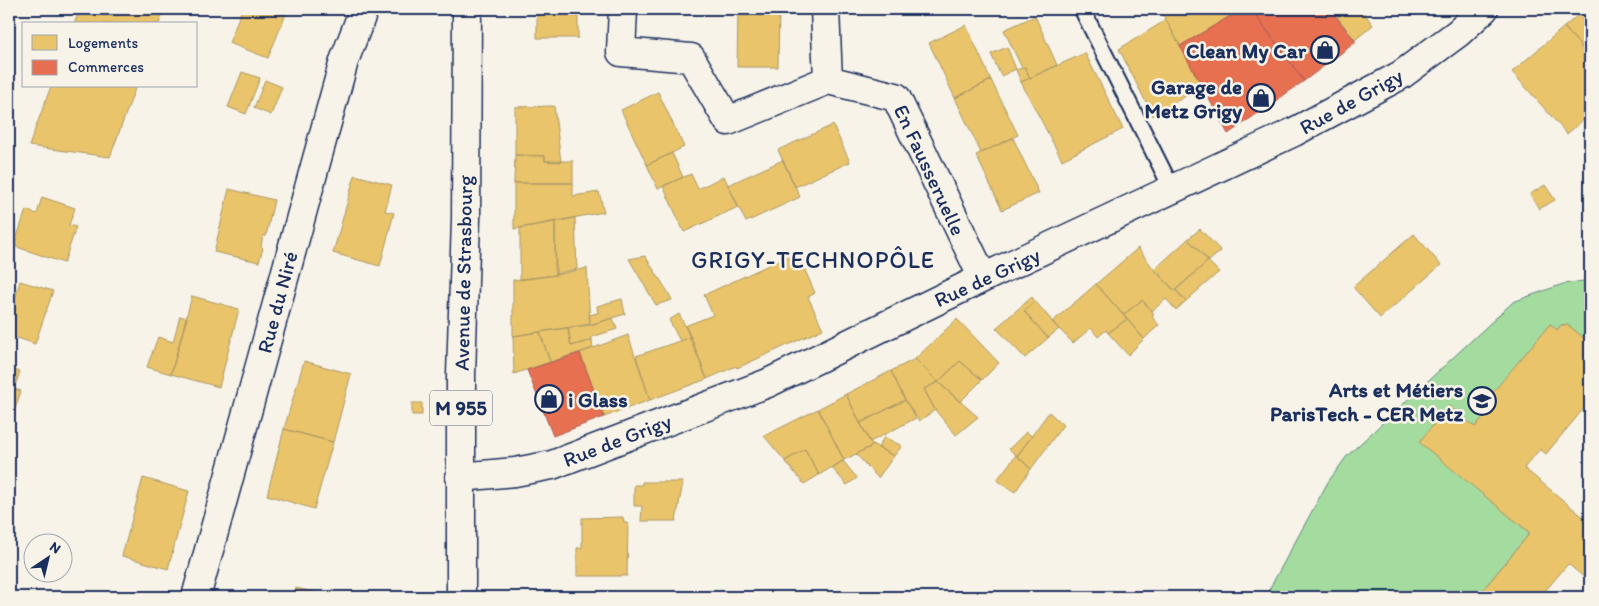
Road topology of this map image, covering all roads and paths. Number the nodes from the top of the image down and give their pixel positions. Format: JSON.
{"nodes":[{"id":1,"x":364,"y":9,"type":"edge"},
{"id":2,"x":467,"y":9,"type":"edge"},
{"id":3,"x":623,"y":9,"type":"edge"},
{"id":4,"x":825,"y":9,"type":"edge"},
{"id":5,"x":1082,"y":9,"type":"edge"},
{"id":6,"x":1484,"y":9,"type":"edge"},
{"id":7,"x":828,"y":80,"type":"junction"},
{"id":8,"x":1172,"y":189,"type":"junction"},
{"id":9,"x":983,"y":278,"type":"junction"},
{"id":10,"x":460,"y":477,"type":"junction"},
{"id":11,"x":196,"y":597,"type":"edge"},
{"id":12,"x":461,"y":597,"type":"edge"}],
"edges":[{"from":1,"to":11,"type":"street","name":"Rue du Niré"},
{"from":2,"to":10,"type":"street","name":"Avenue de Strasbourg","number":"M 955"},
{"from":3,"to":7,"type":"street"},
{"from":4,"to":7,"type":"street"},
{"from":5,"to":8,"type":"lane"},
{"from":6,"to":8,"type":"street","name":"Rue de Grigy"},
{"from":7,"to":9,"type":"street","name":"En Fausseruelle"},
{"from":8,"to":9,"type":"street","name":"Rue de Grigy"},
{"from":9,"to":10,"type":"street","name":"Rue de Grigy"},
{"from":10,"to":12,"type":"street","name":"Avenue de Strasbourg","number":"M 955"}]}
